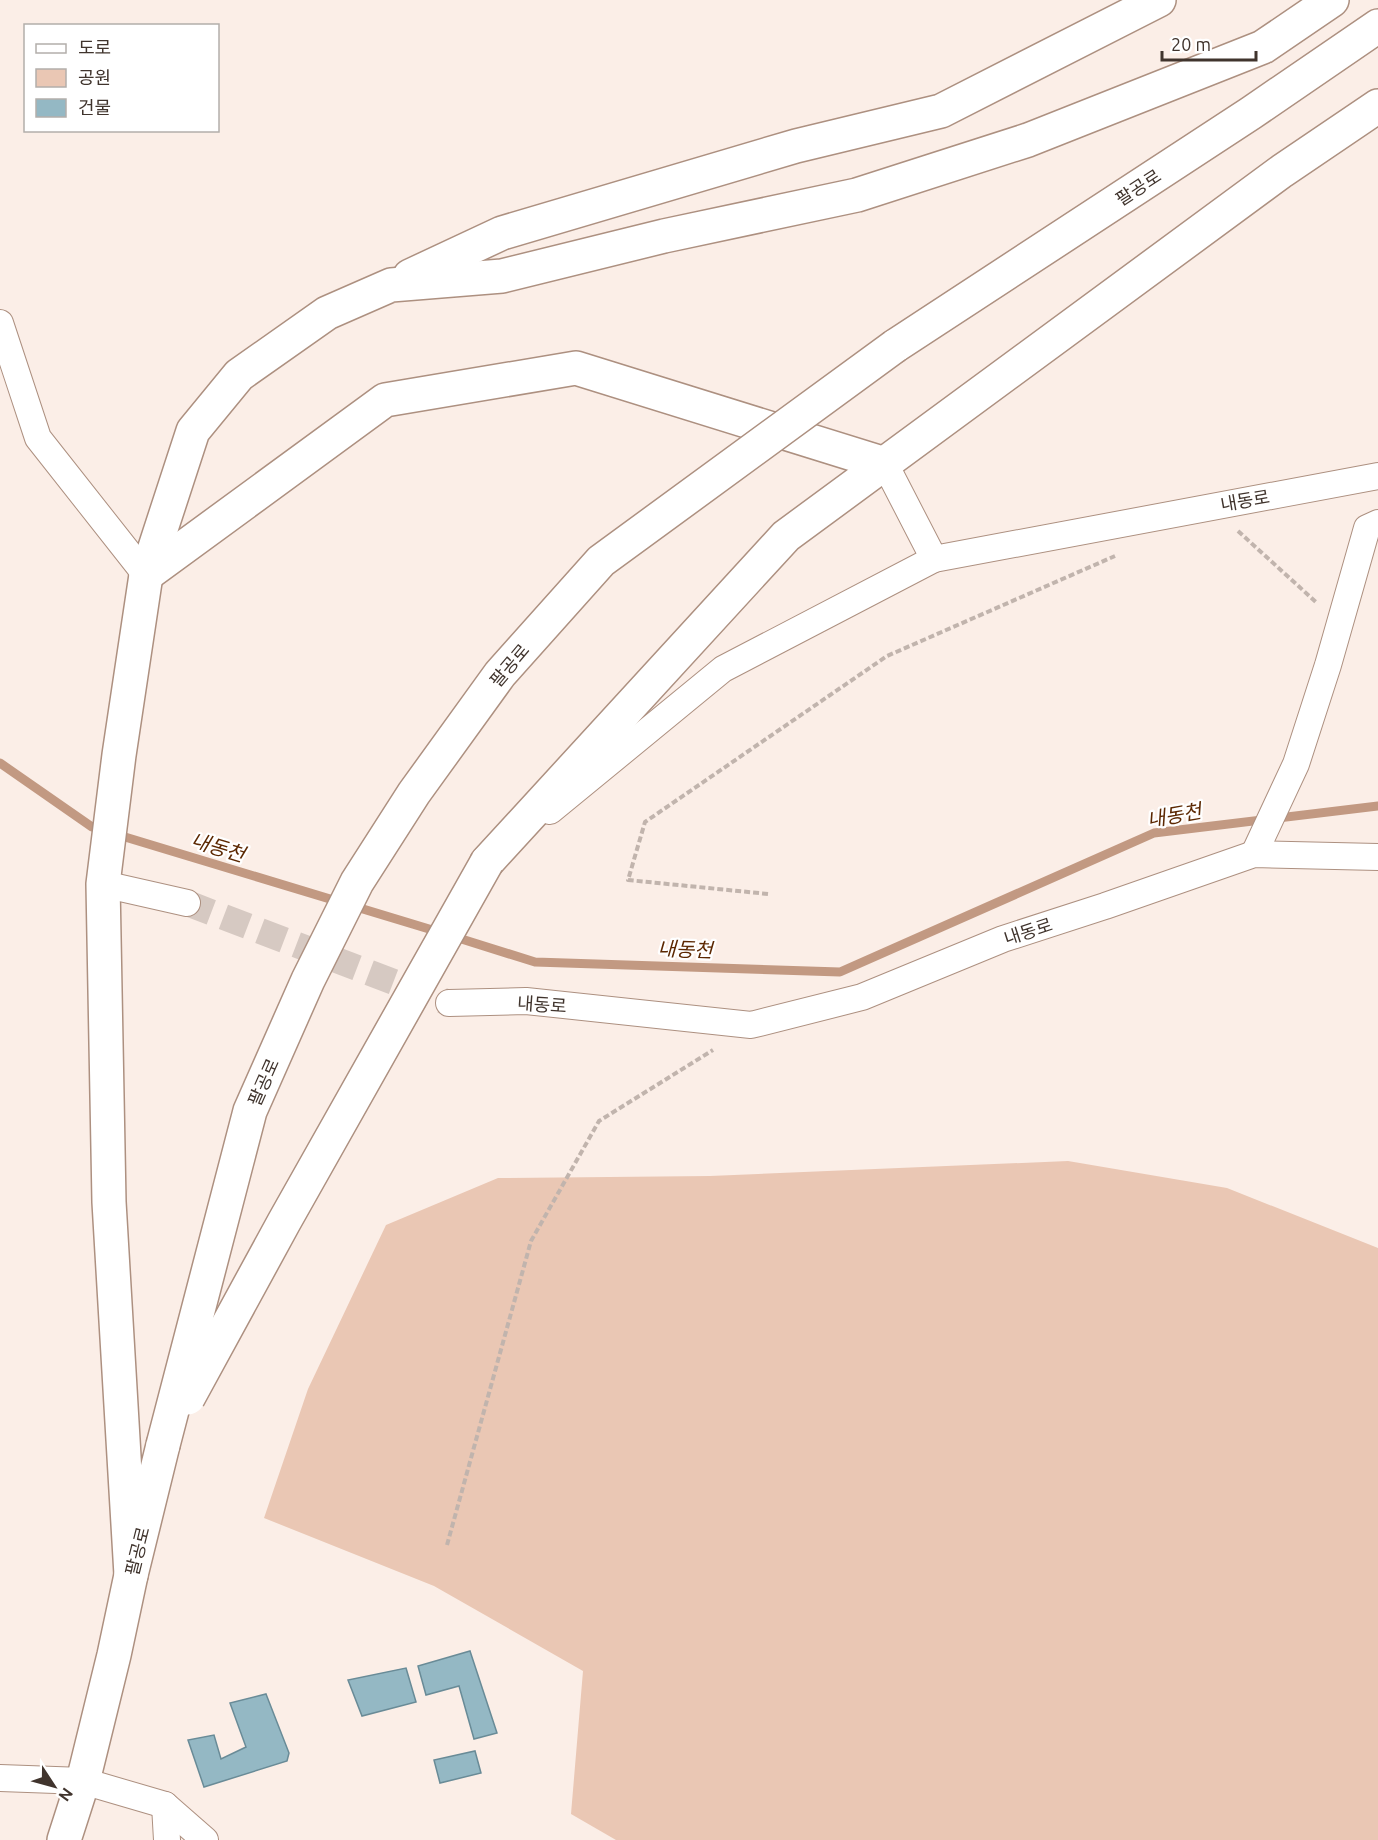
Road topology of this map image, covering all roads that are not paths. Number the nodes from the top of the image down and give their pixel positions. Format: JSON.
{"nodes":[{"id":1,"x":1159,"y":0,"type":"edge"},
{"id":2,"x":1332,"y":0,"type":"edge"},
{"id":3,"x":1378,"y":26,"type":"edge"},
{"id":4,"x":1378,"y":106,"type":"edge"},
{"id":5,"x":391,"y":285,"type":"junction"},
{"id":6,"x":0,"y":323,"type":"edge"},
{"id":7,"x":885,"y":464,"type":"junction"},
{"id":8,"x":1378,"y":476,"type":"edge"},
{"id":9,"x":1378,"y":523,"type":"edge"},
{"id":10,"x":933,"y":559,"type":"junction"},
{"id":11,"x":146,"y":575,"type":"junction"},
{"id":12,"x":1254,"y":854,"type":"junction"},
{"id":13,"x":1378,"y":856,"type":"edge"},
{"id":14,"x":487,"y":862,"type":"junction"},
{"id":15,"x":104,"y":884,"type":"junction"},
{"id":16,"x":187,"y":903,"type":"tunnel mouth"},
{"id":17,"x":449,"y":1003,"type":"tunnel mouth"},
{"id":18,"x":163,"y":1445,"type":"junction"},
{"id":19,"x":130,"y":1575,"type":"junction"},
{"id":20,"x":0,"y":1778,"type":"edge"},
{"id":21,"x":83,"y":1781,"type":"junction"},
{"id":22,"x":165,"y":1805,"type":"junction"},
{"id":23,"x":53,"y":1840,"type":"edge"},
{"id":24,"x":64,"y":1840,"type":"edge"},
{"id":25,"x":167,"y":1840,"type":"edge"},
{"id":26,"x":188,"y":1840,"type":"edge"},
{"id":27,"x":205,"y":1840,"type":"edge"}],
"edges":[{"from":1,"to":5,"type":"main road"},
{"from":2,"to":5,"type":"main road"},
{"from":3,"to":18,"type":"main road","name":"팔공로","bridge":true},
{"from":4,"to":7,"type":"main road"},
{"from":5,"to":11,"type":"main road"},
{"from":6,"to":11,"type":"street"},
{"from":7,"to":10,"type":"street"},
{"from":7,"to":11,"type":"main road"},
{"from":7,"to":14,"type":"main road"},
{"from":8,"to":10,"type":"street","name":"내동로"},
{"from":9,"to":12,"type":"street"},
{"from":10,"to":14,"type":"street","name":"내동로"},
{"from":11,"to":15,"type":"main road"},
{"from":12,"to":13,"type":"street"},
{"from":12,"to":17,"type":"street","name":"내동로"},
{"from":14,"to":18,"type":"main road","bridge":true},
{"from":15,"to":16,"type":"street"},
{"from":15,"to":19,"type":"main road"},
{"from":18,"to":19,"type":"main road","name":"팔공로"},
{"from":19,"to":21,"type":"main road","name":"팔공로"},
{"from":20,"to":21,"type":"street"},
{"from":21,"to":22,"type":"street"},
{"from":21,"to":23,"type":"main road","name":"팔공로"},
{"from":21,"to":24,"type":"main road","name":"팔공로"},
{"from":22,"to":25,"type":"street"},
{"from":22,"to":26,"type":"street"},
{"from":22,"to":27,"type":"street"}]}
